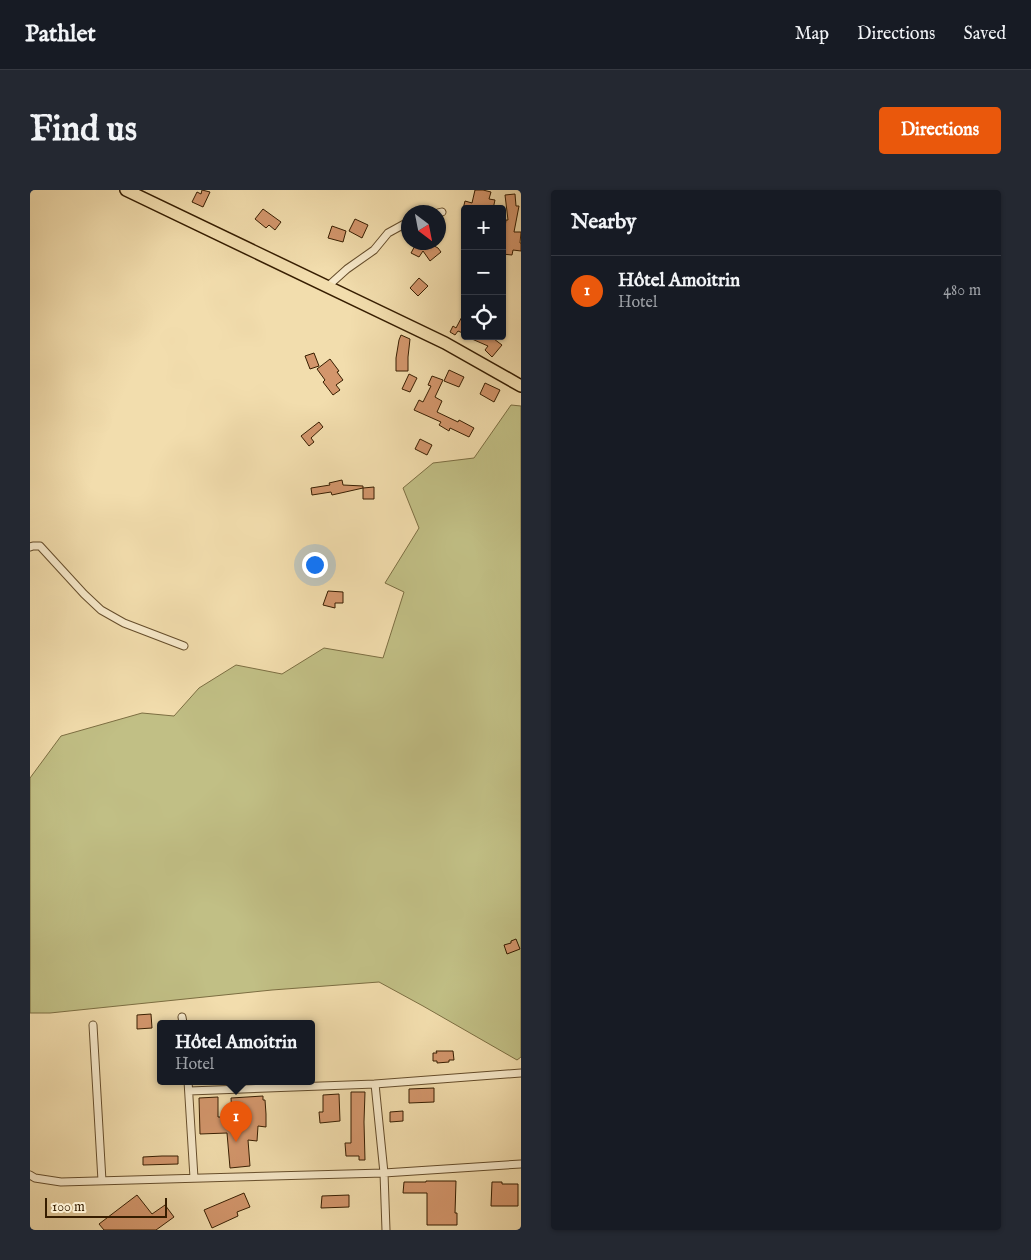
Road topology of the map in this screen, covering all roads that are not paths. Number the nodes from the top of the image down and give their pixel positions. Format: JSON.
{"nodes":[{"id":1,"x":126,"y":190,"type":"edge"},
{"id":2,"x":401,"y":226,"type":"edge"},
{"id":3,"x":327,"y":287,"type":"junction"},
{"id":4,"x":521,"y":386,"type":"edge"},
{"id":5,"x":30,"y":547,"type":"edge"},
{"id":6,"x":184,"y":646,"type":"dead end"},
{"id":7,"x":93,"y":1025,"type":"dead end"},
{"id":8,"x":521,"y":1073,"type":"edge"},
{"id":9,"x":375,"y":1084,"type":"junction"},
{"id":10,"x":188,"y":1085,"type":"edge"},
{"id":11,"x":189,"y":1092,"type":"junction"},
{"id":12,"x":521,"y":1164,"type":"edge"},
{"id":13,"x":384,"y":1173,"type":"junction"},
{"id":14,"x":30,"y":1175,"type":"edge"},
{"id":15,"x":194,"y":1178,"type":"junction"},
{"id":16,"x":102,"y":1181,"type":"junction"},
{"id":17,"x":386,"y":1230,"type":"edge"}],
"edges":[{"from":1,"to":3,"type":"main road"},
{"from":2,"to":3,"type":"street"},
{"from":3,"to":4,"type":"main road"},
{"from":5,"to":6,"type":"street"},
{"from":7,"to":16,"type":"street"},
{"from":8,"to":9,"type":"street"},
{"from":9,"to":11,"type":"street"},
{"from":9,"to":13,"type":"street"},
{"from":10,"to":11,"type":"street"},
{"from":11,"to":15,"type":"street"},
{"from":12,"to":13,"type":"street"},
{"from":13,"to":15,"type":"street"},
{"from":13,"to":17,"type":"street"},
{"from":14,"to":16,"type":"street"},
{"from":15,"to":16,"type":"street"}]}
